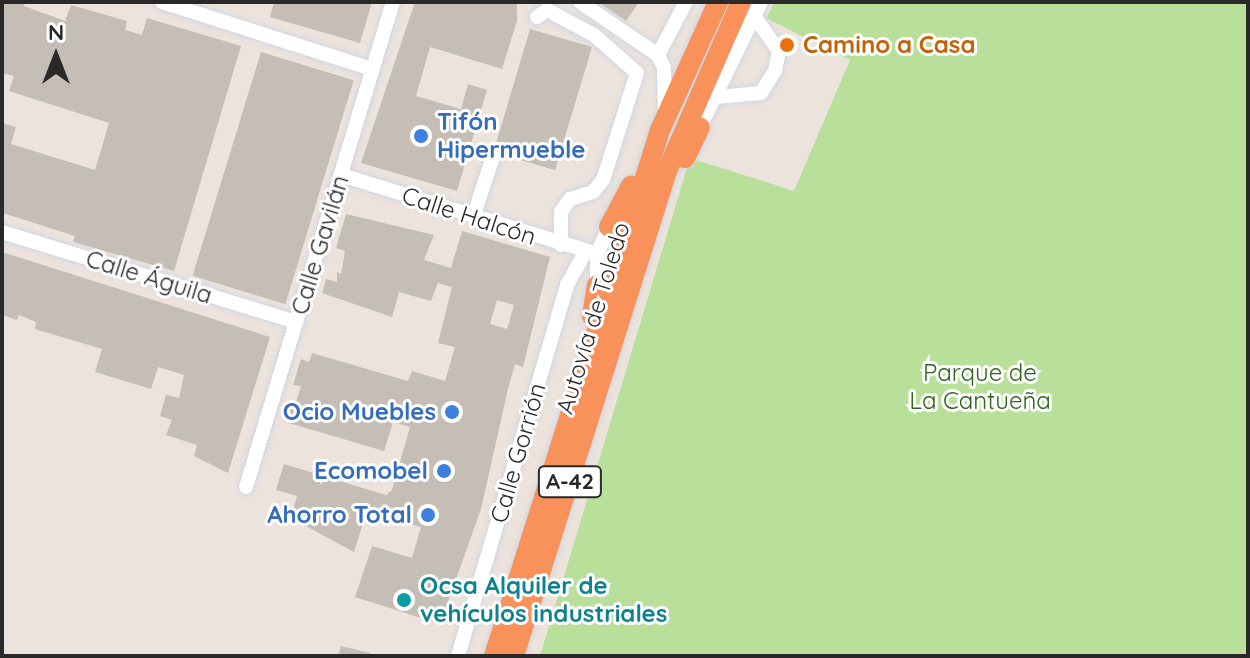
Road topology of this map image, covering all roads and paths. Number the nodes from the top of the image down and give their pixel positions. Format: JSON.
{"nodes":[{"id":1,"x":162,"y":2,"type":"edge"},
{"id":2,"x":393,"y":2,"type":"edge"},
{"id":3,"x":580,"y":2,"type":"edge"},
{"id":4,"x":686,"y":2,"type":"edge"},
{"id":5,"x":718,"y":2,"type":"edge"},
{"id":6,"x":761,"y":2,"type":"edge"},
{"id":7,"x":747,"y":9,"type":"edge"},
{"id":8,"x":537,"y":17,"type":"dead end"},
{"id":9,"x":658,"y":55,"type":"junction"},
{"id":10,"x":372,"y":69,"type":"junction"},
{"id":11,"x":717,"y":97,"type":"junction"},
{"id":12,"x":663,"y":124,"type":"junction"},
{"id":13,"x":700,"y":127,"type":"joint"},
{"id":14,"x":493,"y":157,"type":"dead end"},
{"id":15,"x":341,"y":175,"type":"junction"},
{"id":16,"x":473,"y":217,"type":"junction"},
{"id":17,"x":609,"y":227,"type":"joint"},
{"id":18,"x":2,"y":232,"type":"edge"},
{"id":19,"x":561,"y":245,"type":"junction"},
{"id":20,"x":591,"y":253,"type":"junction"},
{"id":21,"x":597,"y":285,"type":"joint"},
{"id":22,"x":628,"y":290,"type":"junction"},
{"id":23,"x":297,"y":322,"type":"junction"},
{"id":24,"x":584,"y":372,"type":"junction"},
{"id":25,"x":246,"y":487,"type":"dead end"},
{"id":26,"x":458,"y":656,"type":"edge"},
{"id":27,"x":494,"y":656,"type":"edge"},
{"id":28,"x":514,"y":656,"type":"edge"}],
"edges":[{"from":1,"to":10,"type":"street"},
{"from":2,"to":10,"type":"street","name":"Calle Gavilán"},
{"from":3,"to":9,"type":"street"},
{"from":4,"to":9,"type":"street"},
{"from":5,"to":12,"type":"highway","name":"Autovía de Toledo","number":"A-42"},
{"from":6,"to":7,"type":"street"},
{"from":7,"to":11,"type":"street"},
{"from":7,"to":11,"type":"street"},
{"from":7,"to":22,"type":"highway","name":"Autovía de Toledo","number":"A-42"},
{"from":8,"to":19,"type":"street"},
{"from":9,"to":12,"type":"street"},
{"from":10,"to":15,"type":"street","name":"Calle Gavilán"},
{"from":11,"to":13,"type":"street"},
{"from":12,"to":17,"type":"highway"},
{"from":12,"to":24,"type":"highway","name":"Autovía de Toledo","number":"A-42"},
{"from":13,"to":22,"type":"highway"},
{"from":14,"to":16,"type":"street"},
{"from":15,"to":16,"type":"street","name":"Calle Halcón"},
{"from":15,"to":23,"type":"street","name":"Calle Gavilán"},
{"from":16,"to":19,"type":"street","name":"Calle Halcón"},
{"from":17,"to":20,"type":"street","name":"Calle Gorrión"},
{"from":18,"to":23,"type":"street","name":"Calle Águila"},
{"from":19,"to":20,"type":"street","name":"Calle Halcón"},
{"from":20,"to":21,"type":"street"},
{"from":20,"to":26,"type":"street","name":"Calle Gorrión"},
{"from":21,"to":24,"type":"highway"},
{"from":22,"to":28,"type":"highway","name":"Autovía de Toledo","number":"A-42"},
{"from":23,"to":25,"type":"street","name":"Calle Gavilán"},
{"from":24,"to":27,"type":"highway","name":"Autovía de Toledo","number":"A-42"}]}
